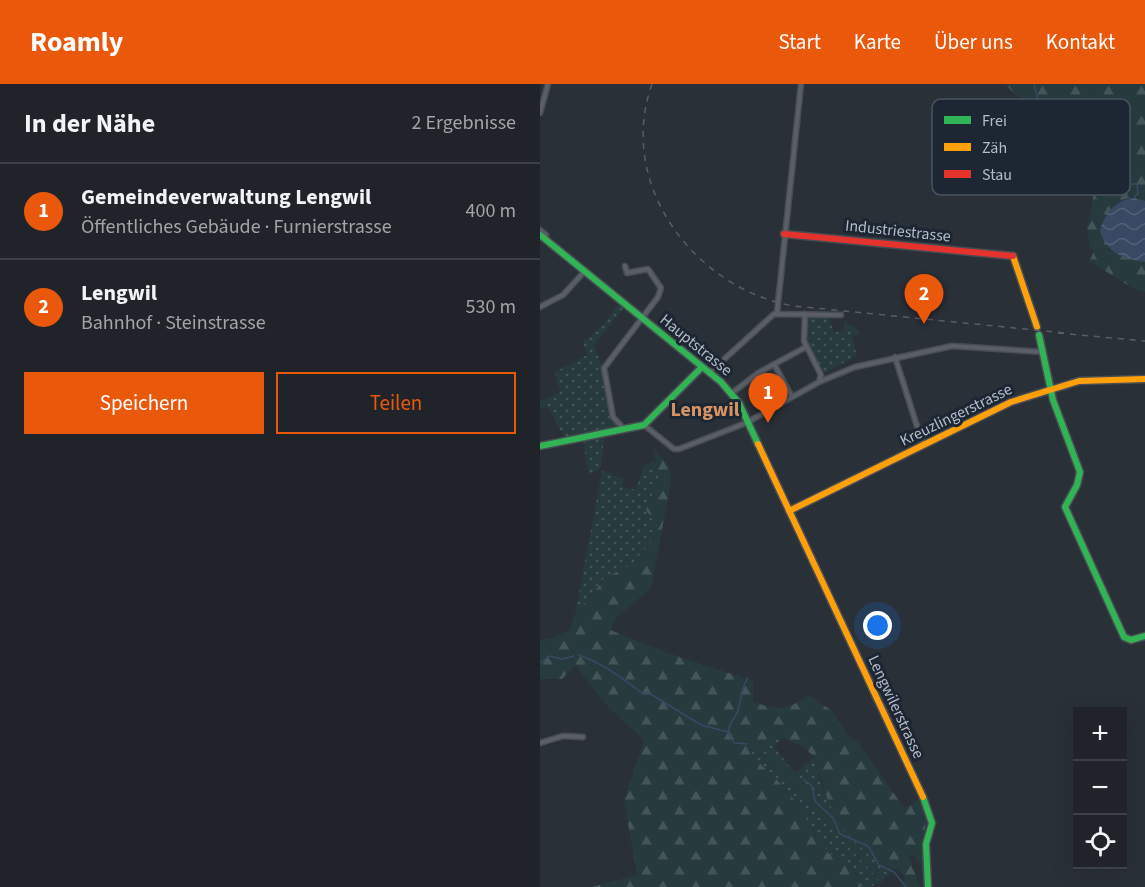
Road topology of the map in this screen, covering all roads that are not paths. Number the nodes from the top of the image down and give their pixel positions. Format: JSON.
{"nodes":[{"id":1,"x":548,"y":84,"type":"edge"},
{"id":2,"x":801,"y":84,"type":"edge"},
{"id":3,"x":540,"y":113,"type":"edge"},
{"id":4,"x":540,"y":230,"type":"edge"},
{"id":5,"x":784,"y":234,"type":"junction"},
{"id":6,"x":543,"y":235,"type":"edge"},
{"id":7,"x":625,"y":266,"type":"dead end"},
{"id":8,"x":584,"y":272,"type":"junction"},
{"id":9,"x":540,"y":307,"type":"edge"},
{"id":10,"x":777,"y":313,"type":"junction"},
{"id":11,"x":805,"y":314,"type":"junction"},
{"id":12,"x":841,"y":315,"type":"dead end"},
{"id":13,"x":641,"y":318,"type":"junction"},
{"id":14,"x":1037,"y":327,"type":"dead end"},
{"id":15,"x":1039,"y":335,"type":"dead end"},
{"id":16,"x":806,"y":346,"type":"junction"},
{"id":17,"x":1044,"y":352,"type":"junction"},
{"id":18,"x":895,"y":357,"type":"junction"},
{"id":19,"x":774,"y":364,"type":"junction"},
{"id":20,"x":701,"y":368,"type":"junction"},
{"id":21,"x":709,"y":373,"type":"junction"},
{"id":22,"x":1145,"y":379,"type":"edge"},
{"id":23,"x":819,"y":382,"type":"junction"},
{"id":24,"x":1051,"y":388,"type":"junction"},
{"id":25,"x":732,"y":393,"type":"junction"},
{"id":26,"x":792,"y":397,"type":"junction"},
{"id":27,"x":748,"y":422,"type":"junction"},
{"id":28,"x":644,"y":425,"type":"junction"},
{"id":29,"x":624,"y":429,"type":"junction"},
{"id":30,"x":923,"y":445,"type":"junction"},
{"id":31,"x":540,"y":446,"type":"edge"},
{"id":32,"x":789,"y":512,"type":"junction"},
{"id":33,"x":1145,"y":636,"type":"edge"},
{"id":34,"x":583,"y":737,"type":"dead end"},
{"id":35,"x":540,"y":743,"type":"edge"},
{"id":36,"x":928,"y":887,"type":"edge"}],
"edges":[{"from":1,"to":3,"type":"street"},
{"from":2,"to":5,"type":"street"},
{"from":4,"to":6,"type":"street"},
{"from":5,"to":10,"type":"street"},
{"from":5,"to":14,"type":"street","name":"Industriestrasse"},
{"from":6,"to":8,"type":"street","name":"Hauptstrasse"},
{"from":7,"to":13,"type":"street"},
{"from":8,"to":9,"type":"street"},
{"from":8,"to":13,"type":"street","name":"Hauptstrasse"},
{"from":10,"to":11,"type":"street"},
{"from":10,"to":21,"type":"street"},
{"from":11,"to":12,"type":"street"},
{"from":11,"to":16,"type":"street"},
{"from":13,"to":20,"type":"street","name":"Hauptstrasse"},
{"from":13,"to":29,"type":"street"},
{"from":15,"to":17,"type":"street"},
{"from":16,"to":19,"type":"street"},
{"from":16,"to":23,"type":"street"},
{"from":17,"to":18,"type":"street"},
{"from":17,"to":24,"type":"street"},
{"from":18,"to":23,"type":"street"},
{"from":18,"to":30,"type":"street"},
{"from":19,"to":25,"type":"street"},
{"from":19,"to":26,"type":"street"},
{"from":20,"to":21,"type":"street","name":"Hauptstrasse"},
{"from":20,"to":28,"type":"street"},
{"from":21,"to":25,"type":"street","name":"Hauptstrasse"},
{"from":22,"to":24,"type":"street","name":"Kreuzlingerstrasse"},
{"from":23,"to":26,"type":"street"},
{"from":24,"to":30,"type":"street","name":"Kreuzlingerstrasse"},
{"from":24,"to":33,"type":"street"},
{"from":25,"to":27,"type":"street","name":"Hauptstrasse"},
{"from":26,"to":27,"type":"street"},
{"from":27,"to":28,"type":"street"},
{"from":27,"to":32,"type":"street","name":"Hauptstrasse"},
{"from":28,"to":29,"type":"street"},
{"from":29,"to":31,"type":"street"},
{"from":30,"to":32,"type":"street","name":"Kreuzlingerstrasse"},
{"from":32,"to":36,"type":"street","name":"Lengwilerstrasse"},
{"from":34,"to":35,"type":"street"}]}
